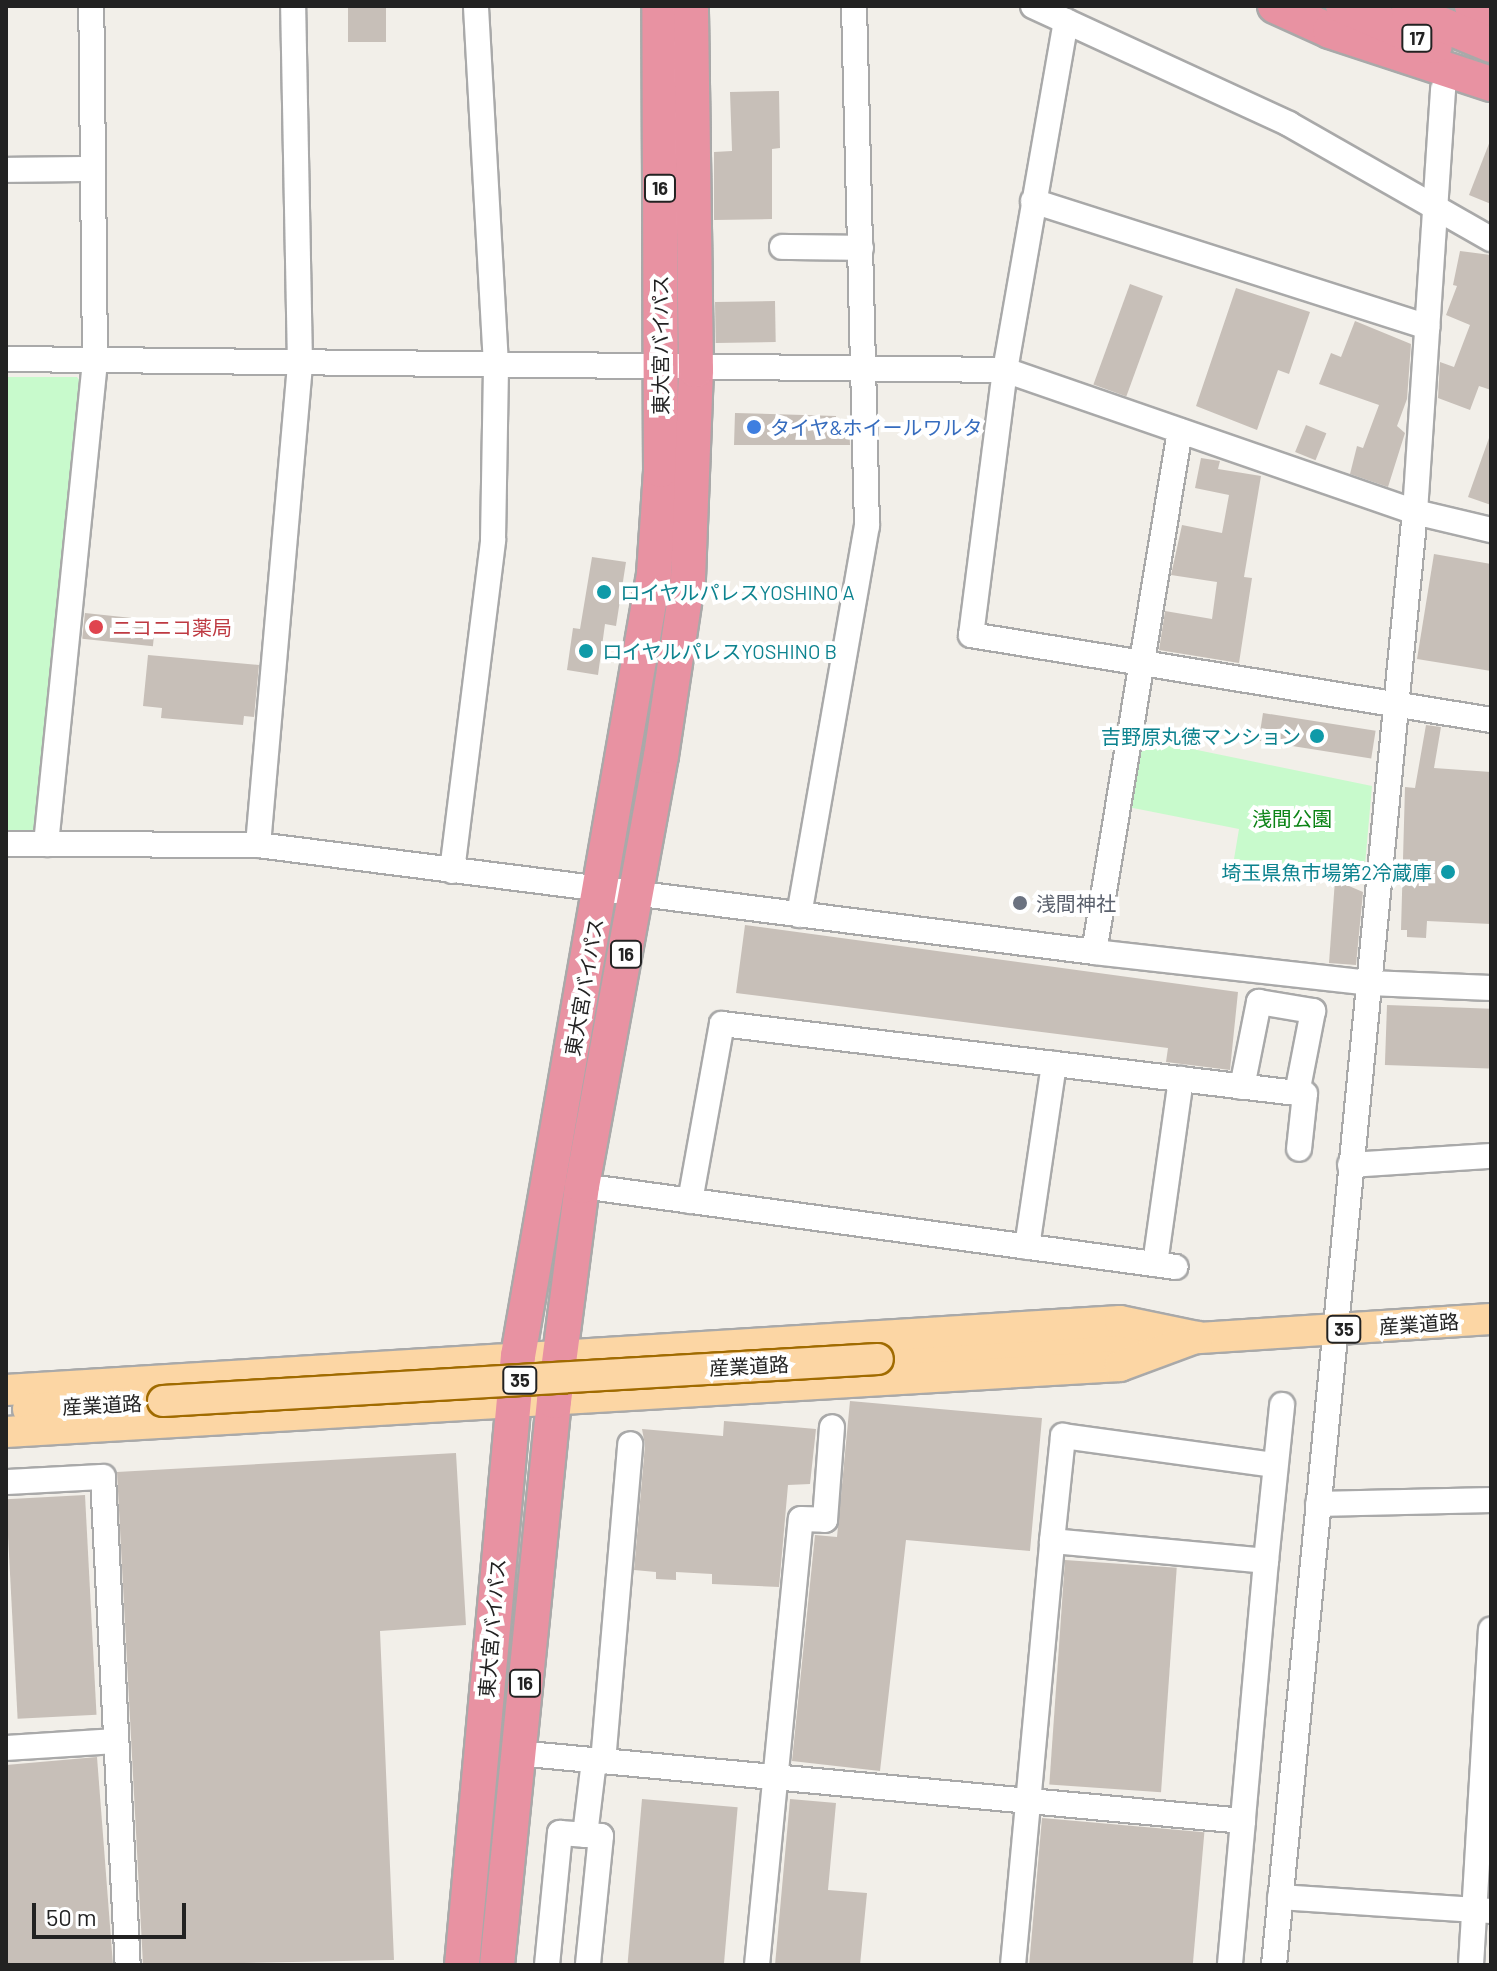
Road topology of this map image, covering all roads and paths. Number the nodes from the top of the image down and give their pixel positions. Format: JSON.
{"nodes":[{"id":1,"x":91,"y":6,"type":"edge"},
{"id":2,"x":293,"y":6,"type":"edge"},
{"id":3,"x":476,"y":6,"type":"edge"},
{"id":4,"x":659,"y":6,"type":"edge"},
{"id":5,"x":691,"y":6,"type":"edge"},
{"id":6,"x":854,"y":6,"type":"edge"},
{"id":7,"x":1033,"y":6,"type":"edge"},
{"id":8,"x":1275,"y":6,"type":"edge"},
{"id":9,"x":1343,"y":6,"type":"edge"},
{"id":10,"x":1398,"y":6,"type":"edge"},
{"id":11,"x":1472,"y":6,"type":"edge"},
{"id":12,"x":1491,"y":15,"type":"edge"},
{"id":13,"x":1066,"y":21,"type":"junction"},
{"id":14,"x":1491,"y":45,"type":"edge"},
{"id":15,"x":1491,"y":69,"type":"edge"},
{"id":16,"x":1491,"y":84,"type":"edge"},
{"id":17,"x":1443,"y":89,"type":"dead end"},
{"id":18,"x":93,"y":169,"type":"junction"},
{"id":19,"x":6,"y":170,"type":"edge"},
{"id":20,"x":1033,"y":201,"type":"junction"},
{"id":21,"x":1434,"y":211,"type":"junction"},
{"id":22,"x":1491,"y":239,"type":"edge"},
{"id":23,"x":782,"y":247,"type":"dead end"},
{"id":24,"x":861,"y":248,"type":"junction"},
{"id":25,"x":1427,"y":327,"type":"junction"},
{"id":26,"x":6,"y":359,"type":"edge"},
{"id":27,"x":95,"y":362,"type":"junction"},
{"id":28,"x":300,"y":364,"type":"junction"},
{"id":29,"x":496,"y":365,"type":"junction"},
{"id":30,"x":864,"y":369,"type":"junction"},
{"id":31,"x":661,"y":370,"type":"junction"},
{"id":32,"x":696,"y":370,"type":"junction"},
{"id":33,"x":1005,"y":370,"type":"junction"},
{"id":34,"x":1180,"y":431,"type":"junction"},
{"id":35,"x":1415,"y":512,"type":"junction"},
{"id":36,"x":1491,"y":530,"type":"edge"},
{"id":37,"x":1142,"y":662,"type":"junction"},
{"id":38,"x":1395,"y":704,"type":"junction"},
{"id":39,"x":1491,"y":720,"type":"edge"},
{"id":40,"x":6,"y":844,"type":"edge"},
{"id":41,"x":46,"y":844,"type":"junction"},
{"id":42,"x":258,"y":845,"type":"junction"},
{"id":43,"x":452,"y":871,"type":"junction"},
{"id":44,"x":602,"y":890,"type":"junction"},
{"id":45,"x":637,"y":895,"type":"junction"},
{"id":46,"x":799,"y":915,"type":"junction"},
{"id":47,"x":1094,"y":952,"type":"junction"},
{"id":48,"x":1369,"y":983,"type":"junction"},
{"id":49,"x":1491,"y":988,"type":"edge"},
{"id":50,"x":1054,"y":1064,"type":"junction"},
{"id":51,"x":1181,"y":1079,"type":"junction"},
{"id":52,"x":1242,"y":1087,"type":"junction"},
{"id":53,"x":1297,"y":1093,"type":"junction"},
{"id":54,"x":1299,"y":1149,"type":"dead end"},
{"id":55,"x":1491,"y":1156,"type":"edge"},
{"id":56,"x":1350,"y":1165,"type":"junction"},
{"id":57,"x":582,"y":1186,"type":"junction"},
{"id":58,"x":690,"y":1201,"type":"junction"},
{"id":59,"x":1027,"y":1247,"type":"junction"},
{"id":60,"x":1491,"y":1319,"type":"edge"},
{"id":61,"x":1337,"y":1329,"type":"junction"},
{"id":62,"x":1198,"y":1337,"type":"junction"},
{"id":63,"x":560,"y":1354,"type":"junction"},
{"id":64,"x":518,"y":1356,"type":"junction"},
{"id":65,"x":6,"y":1390,"type":"edge"},
{"id":66,"x":554,"y":1401,"type":"junction"},
{"id":67,"x":512,"y":1405,"type":"junction"},
{"id":68,"x":1282,"y":1405,"type":"dead end"},
{"id":69,"x":6,"y":1411,"type":"edge"},
{"id":70,"x":832,"y":1427,"type":"dead end"},
{"id":71,"x":6,"y":1432,"type":"edge"},
{"id":72,"x":630,"y":1444,"type":"dead end"},
{"id":73,"x":1274,"y":1465,"type":"junction"},
{"id":74,"x":6,"y":1482,"type":"edge"},
{"id":75,"x":1491,"y":1500,"type":"edge"},
{"id":76,"x":1318,"y":1504,"type":"junction"},
{"id":77,"x":1052,"y":1541,"type":"junction"},
{"id":78,"x":1266,"y":1561,"type":"junction"},
{"id":79,"x":1491,"y":1630,"type":"edge"},
{"id":80,"x":116,"y":1741,"type":"junction"},
{"id":81,"x":6,"y":1748,"type":"edge"},
{"id":82,"x":517,"y":1753,"type":"junction"},
{"id":83,"x":599,"y":1761,"type":"junction"},
{"id":84,"x":776,"y":1778,"type":"junction"},
{"id":85,"x":1028,"y":1801,"type":"junction"},
{"id":86,"x":1243,"y":1821,"type":"junction"},
{"id":87,"x":585,"y":1835,"type":"junction"},
{"id":88,"x":1280,"y":1897,"type":"junction"},
{"id":89,"x":1482,"y":1911,"type":"edge"},
{"id":90,"x":128,"y":1965,"type":"edge"},
{"id":91,"x":462,"y":1965,"type":"edge"},
{"id":92,"x":497,"y":1965,"type":"edge"},
{"id":93,"x":547,"y":1965,"type":"edge"},
{"id":94,"x":588,"y":1965,"type":"edge"},
{"id":95,"x":757,"y":1965,"type":"edge"},
{"id":96,"x":1013,"y":1965,"type":"edge"},
{"id":97,"x":1230,"y":1965,"type":"edge"},
{"id":98,"x":1274,"y":1965,"type":"edge"},
{"id":99,"x":1471,"y":1965,"type":"edge"}],
"edges":[{"from":1,"to":18,"type":"street"},
{"from":2,"to":28,"type":"street"},
{"from":3,"to":29,"type":"street"},
{"from":4,"to":31,"type":"highway","name":"東大宮バイパス","number":"16"},
{"from":5,"to":32,"type":"highway","name":"東大宮バイパス","number":"16"},
{"from":6,"to":24,"type":"street"},
{"from":7,"to":13,"type":"street"},
{"from":8,"to":16,"type":"highway"},
{"from":9,"to":15,"type":"highway","number":"17"},
{"from":10,"to":14,"type":"highway","number":"17"},
{"from":11,"to":12,"type":"highway"},
{"from":13,"to":20,"type":"street"},
{"from":13,"to":21,"type":"street"},
{"from":17,"to":21,"type":"street"},
{"from":18,"to":19,"type":"street"},
{"from":18,"to":27,"type":"street"},
{"from":20,"to":25,"type":"street"},
{"from":20,"to":33,"type":"street"},
{"from":21,"to":22,"type":"street"},
{"from":21,"to":25,"type":"street"},
{"from":23,"to":24,"type":"street"},
{"from":24,"to":30,"type":"street"},
{"from":25,"to":35,"type":"street"},
{"from":26,"to":27,"type":"street"},
{"from":27,"to":28,"type":"street"},
{"from":27,"to":41,"type":"street"},
{"from":28,"to":29,"type":"street"},
{"from":28,"to":42,"type":"street"},
{"from":29,"to":31,"type":"street"},
{"from":29,"to":43,"type":"street"},
{"from":30,"to":32,"type":"street"},
{"from":30,"to":33,"type":"street"},
{"from":30,"to":46,"type":"street"},
{"from":31,"to":32,"type":"street"},
{"from":31,"to":44,"type":"highway","name":"東大宮バイパス","number":"16"},
{"from":32,"to":45,"type":"highway","name":"東大宮バイパス","number":"16"},
{"from":33,"to":34,"type":"street"},
{"from":33,"to":37,"type":"street"},
{"from":34,"to":35,"type":"street"},
{"from":34,"to":37,"type":"street"},
{"from":35,"to":36,"type":"street"},
{"from":35,"to":38,"type":"street"},
{"from":37,"to":38,"type":"street"},
{"from":37,"to":47,"type":"street"},
{"from":38,"to":39,"type":"street"},
{"from":38,"to":48,"type":"street"},
{"from":40,"to":41,"type":"street"},
{"from":41,"to":42,"type":"street"},
{"from":42,"to":43,"type":"street"},
{"from":43,"to":44,"type":"street"},
{"from":44,"to":45,"type":"street"},
{"from":44,"to":64,"type":"highway","name":"東大宮バイパス","number":"16"},
{"from":45,"to":46,"type":"street"},
{"from":45,"to":57,"type":"highway","name":"東大宮バイパス","number":"16"},
{"from":46,"to":47,"type":"street"},
{"from":47,"to":48,"type":"street"},
{"from":48,"to":49,"type":"street"},
{"from":48,"to":56,"type":"street"},
{"from":50,"to":51,"type":"street"},
{"from":50,"to":58,"type":"street"},
{"from":50,"to":59,"type":"street"},
{"from":51,"to":52,"type":"street"},
{"from":51,"to":59,"type":"street"},
{"from":52,"to":53,"type":"street"},
{"from":52,"to":53,"type":"street"},
{"from":53,"to":54,"type":"street"},
{"from":55,"to":56,"type":"street"},
{"from":56,"to":61,"type":"street"},
{"from":57,"to":58,"type":"street"},
{"from":57,"to":63,"type":"highway","name":"東大宮バイパス","number":"16"},
{"from":58,"to":59,"type":"street"},
{"from":60,"to":61,"type":"main road","name":"産業道路","number":"35"},
{"from":61,"to":62,"type":"main road","name":"産業道路","number":"35"},
{"from":61,"to":76,"type":"street"},
{"from":62,"to":63,"type":"main road","number":"35"},
{"from":62,"to":66,"type":"main road","number":"35"},
{"from":62,"to":69,"type":"main road","name":"産業道路","number":"35","bridge":true},
{"from":63,"to":64,"type":"main road","number":"35"},
{"from":63,"to":66,"type":"highway","name":"東大宮バイパス","number":"16"},
{"from":64,"to":65,"type":"main road","number":"35"},
{"from":64,"to":67,"type":"highway","name":"東大宮バイパス","number":"16"},
{"from":66,"to":67,"type":"main road","number":"35"},
{"from":66,"to":82,"type":"highway","name":"東大宮バイパス","number":"16"},
{"from":67,"to":71,"type":"main road","number":"35"},
{"from":67,"to":91,"type":"highway","name":"東大宮バイパス","number":"16"},
{"from":68,"to":73,"type":"street"},
{"from":70,"to":84,"type":"street"},
{"from":72,"to":83,"type":"street"},
{"from":73,"to":77,"type":"street"},
{"from":73,"to":78,"type":"street"},
{"from":74,"to":80,"type":"street"},
{"from":75,"to":76,"type":"street"},
{"from":76,"to":88,"type":"street"},
{"from":77,"to":78,"type":"street"},
{"from":77,"to":85,"type":"street"},
{"from":78,"to":86,"type":"street"},
{"from":79,"to":89,"type":"street"},
{"from":80,"to":81,"type":"street"},
{"from":80,"to":90,"type":"street"},
{"from":82,"to":83,"type":"street"},
{"from":82,"to":92,"type":"highway","name":"東大宮バイパス","number":"16"},
{"from":83,"to":84,"type":"street"},
{"from":83,"to":87,"type":"street"},
{"from":84,"to":85,"type":"street"},
{"from":84,"to":95,"type":"street"},
{"from":85,"to":86,"type":"street"},
{"from":85,"to":96,"type":"street"},
{"from":86,"to":97,"type":"street"},
{"from":87,"to":93,"type":"street"},
{"from":87,"to":94,"type":"street"},
{"from":88,"to":89,"type":"street"},
{"from":88,"to":98,"type":"street"},
{"from":89,"to":99,"type":"street"}]}
